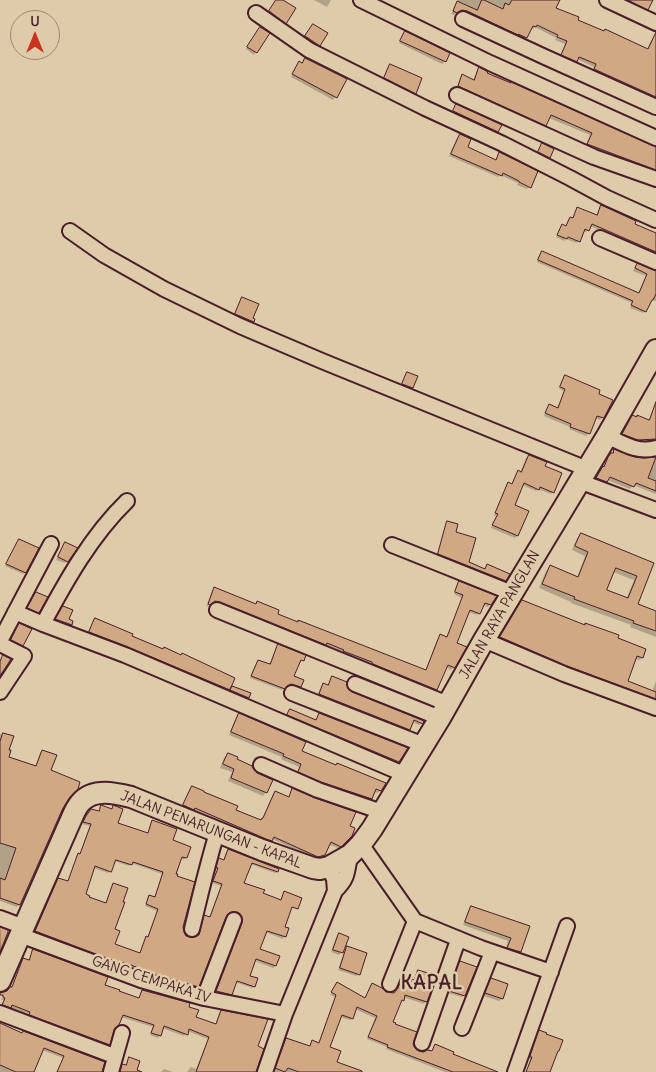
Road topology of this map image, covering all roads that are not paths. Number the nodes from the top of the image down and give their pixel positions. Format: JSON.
{"nodes":[{"id":1,"x":361,"y":0,"type":"edge"},
{"id":2,"x":607,"y":0,"type":"edge"},
{"id":3,"x":256,"y":13,"type":"dead end"},
{"id":4,"x":463,"y":19,"type":"dead end"},
{"id":5,"x":656,"y":23,"type":"edge"},
{"id":6,"x":457,"y":94,"type":"dead end"},
{"id":7,"x":656,"y":107,"type":"edge"},
{"id":8,"x":656,"y":138,"type":"edge"},
{"id":9,"x":656,"y":180,"type":"edge"},
{"id":10,"x":656,"y":220,"type":"edge"},
{"id":11,"x":70,"y":231,"type":"dead end"},
{"id":12,"x":600,"y":238,"type":"dead end"},
{"id":13,"x":656,"y":262,"type":"edge"},
{"id":14,"x":655,"y":353,"type":"edge"},
{"id":15,"x":607,"y":436,"type":"junction"},
{"id":16,"x":656,"y":448,"type":"edge"},
{"id":17,"x":583,"y":475,"type":"junction"},
{"id":18,"x":127,"y":501,"type":"dead end"},
{"id":19,"x":656,"y":510,"type":"edge"},
{"id":20,"x":51,"y":544,"type":"dead end"},
{"id":21,"x":392,"y":545,"type":"dead end"},
{"id":22,"x":512,"y":593,"type":"junction"},
{"id":23,"x":218,"y":610,"type":"dead end"},
{"id":24,"x":15,"y":612,"type":"junction"},
{"id":25,"x":43,"y":624,"type":"junction"},
{"id":26,"x":484,"y":640,"type":"junction"},
{"id":27,"x":0,"y":642,"type":"edge"},
{"id":28,"x":355,"y":684,"type":"dead end"},
{"id":29,"x":0,"y":692,"type":"edge"},
{"id":30,"x":292,"y":693,"type":"dead end"},
{"id":31,"x":656,"y":708,"type":"edge"},
{"id":32,"x":444,"y":711,"type":"junction"},
{"id":33,"x":424,"y":745,"type":"junction"},
{"id":34,"x":261,"y":765,"type":"dead end"},
{"id":35,"x":406,"y":775,"type":"junction"},
{"id":36,"x":382,"y":812,"type":"junction"},
{"id":37,"x":217,"y":833,"type":"junction"},
{"id":38,"x":355,"y":850,"type":"junction"},
{"id":39,"x":329,"y":867,"type":"junction"},
{"id":40,"x":335,"y":891,"type":"junction"},
{"id":41,"x":0,"y":918,"type":"edge"},
{"id":42,"x":234,"y":920,"type":"dead end"},
{"id":43,"x":415,"y":921,"type":"junction"},
{"id":44,"x":567,"y":926,"type":"dead end"},
{"id":45,"x":192,"y":929,"type":"dead end"},
{"id":46,"x":22,"y":931,"type":"junction"},
{"id":47,"x":458,"y":940,"type":"junction"},
{"id":48,"x":492,"y":952,"type":"junction"},
{"id":49,"x":551,"y":972,"type":"junction"},
{"id":50,"x":0,"y":982,"type":"edge"},
{"id":51,"x":390,"y":984,"type":"dead end"},
{"id":52,"x":204,"y":998,"type":"junction"},
{"id":53,"x":0,"y":1013,"type":"edge"},
{"id":54,"x":285,"y":1014,"type":"junction"},
{"id":55,"x":462,"y":1028,"type":"dead end"},
{"id":56,"x":122,"y":1033,"type":"dead end"},
{"id":57,"x":422,"y":1043,"type":"dead end"},
{"id":58,"x":114,"y":1056,"type":"junction"},
{"id":59,"x":110,"y":1072,"type":"edge"},
{"id":60,"x":265,"y":1072,"type":"edge"},
{"id":61,"x":516,"y":1072,"type":"edge"}],
"edges":[{"from":1,"to":8,"type":"street"},
{"from":2,"to":5,"type":"street"},
{"from":3,"to":10,"type":"street"},
{"from":4,"to":7,"type":"street"},
{"from":6,"to":9,"type":"street"},
{"from":11,"to":17,"type":"street"},
{"from":12,"to":13,"type":"street"},
{"from":14,"to":15,"type":"street","name":"JALAN RAYA PANGLAN"},
{"from":15,"to":16,"type":"street"},
{"from":15,"to":17,"type":"street","name":"JALAN RAYA PANGLAN"},
{"from":17,"to":19,"type":"street"},
{"from":17,"to":22,"type":"street","name":"JALAN RAYA PANGLAN"},
{"from":18,"to":25,"type":"street"},
{"from":20,"to":24,"type":"street"},
{"from":21,"to":22,"type":"street"},
{"from":22,"to":26,"type":"street","name":"JALAN RAYA PANGLAN"},
{"from":23,"to":32,"type":"street"},
{"from":24,"to":25,"type":"street"},
{"from":24,"to":27,"type":"street"},
{"from":25,"to":35,"type":"street"},
{"from":26,"to":31,"type":"street"},
{"from":26,"to":32,"type":"street","name":"JALAN RAYA PANGLAN"},
{"from":27,"to":29,"type":"street"},
{"from":28,"to":32,"type":"street"},
{"from":30,"to":33,"type":"street"},
{"from":32,"to":33,"type":"street","name":"JALAN RAYA PANGLAN"},
{"from":33,"to":35,"type":"street","name":"JALAN RAYA PANGLAN"},
{"from":34,"to":36,"type":"street"},
{"from":35,"to":36,"type":"street","name":"JALAN RAYA PANGLAN"},
{"from":36,"to":38,"type":"street","name":"JALAN RAYA PANGLAN"},
{"from":37,"to":39,"type":"street","name":"JALAN PENARUNGAN - KAPAL"},
{"from":37,"to":45,"type":"street"},
{"from":37,"to":46,"type":"street","name":"JALAN PENARUNGAN - KAPAL"},
{"from":38,"to":39,"type":"street","name":"JALAN RAYA PANGLAN"},
{"from":38,"to":40,"type":"street"},
{"from":38,"to":43,"type":"street"},
{"from":39,"to":40,"type":"street"},
{"from":40,"to":54,"type":"street"},
{"from":41,"to":46,"type":"street","name":"GANG CEMPAKA IV"},
{"from":42,"to":52,"type":"street"},
{"from":43,"to":47,"type":"street"},
{"from":43,"to":51,"type":"street"},
{"from":44,"to":49,"type":"street"},
{"from":46,"to":50,"type":"street","name":"JALAN PENARUNGAN - KAPAL"},
{"from":46,"to":52,"type":"street","name":"GANG CEMPAKA IV"},
{"from":47,"to":48,"type":"street"},
{"from":47,"to":57,"type":"street"},
{"from":48,"to":49,"type":"street"},
{"from":48,"to":55,"type":"street"},
{"from":49,"to":61,"type":"street"},
{"from":52,"to":54,"type":"street","name":"GANG CEMPAKA IV"},
{"from":53,"to":58,"type":"street"},
{"from":54,"to":60,"type":"street"},
{"from":56,"to":58,"type":"street"},
{"from":58,"to":59,"type":"street"}]}
